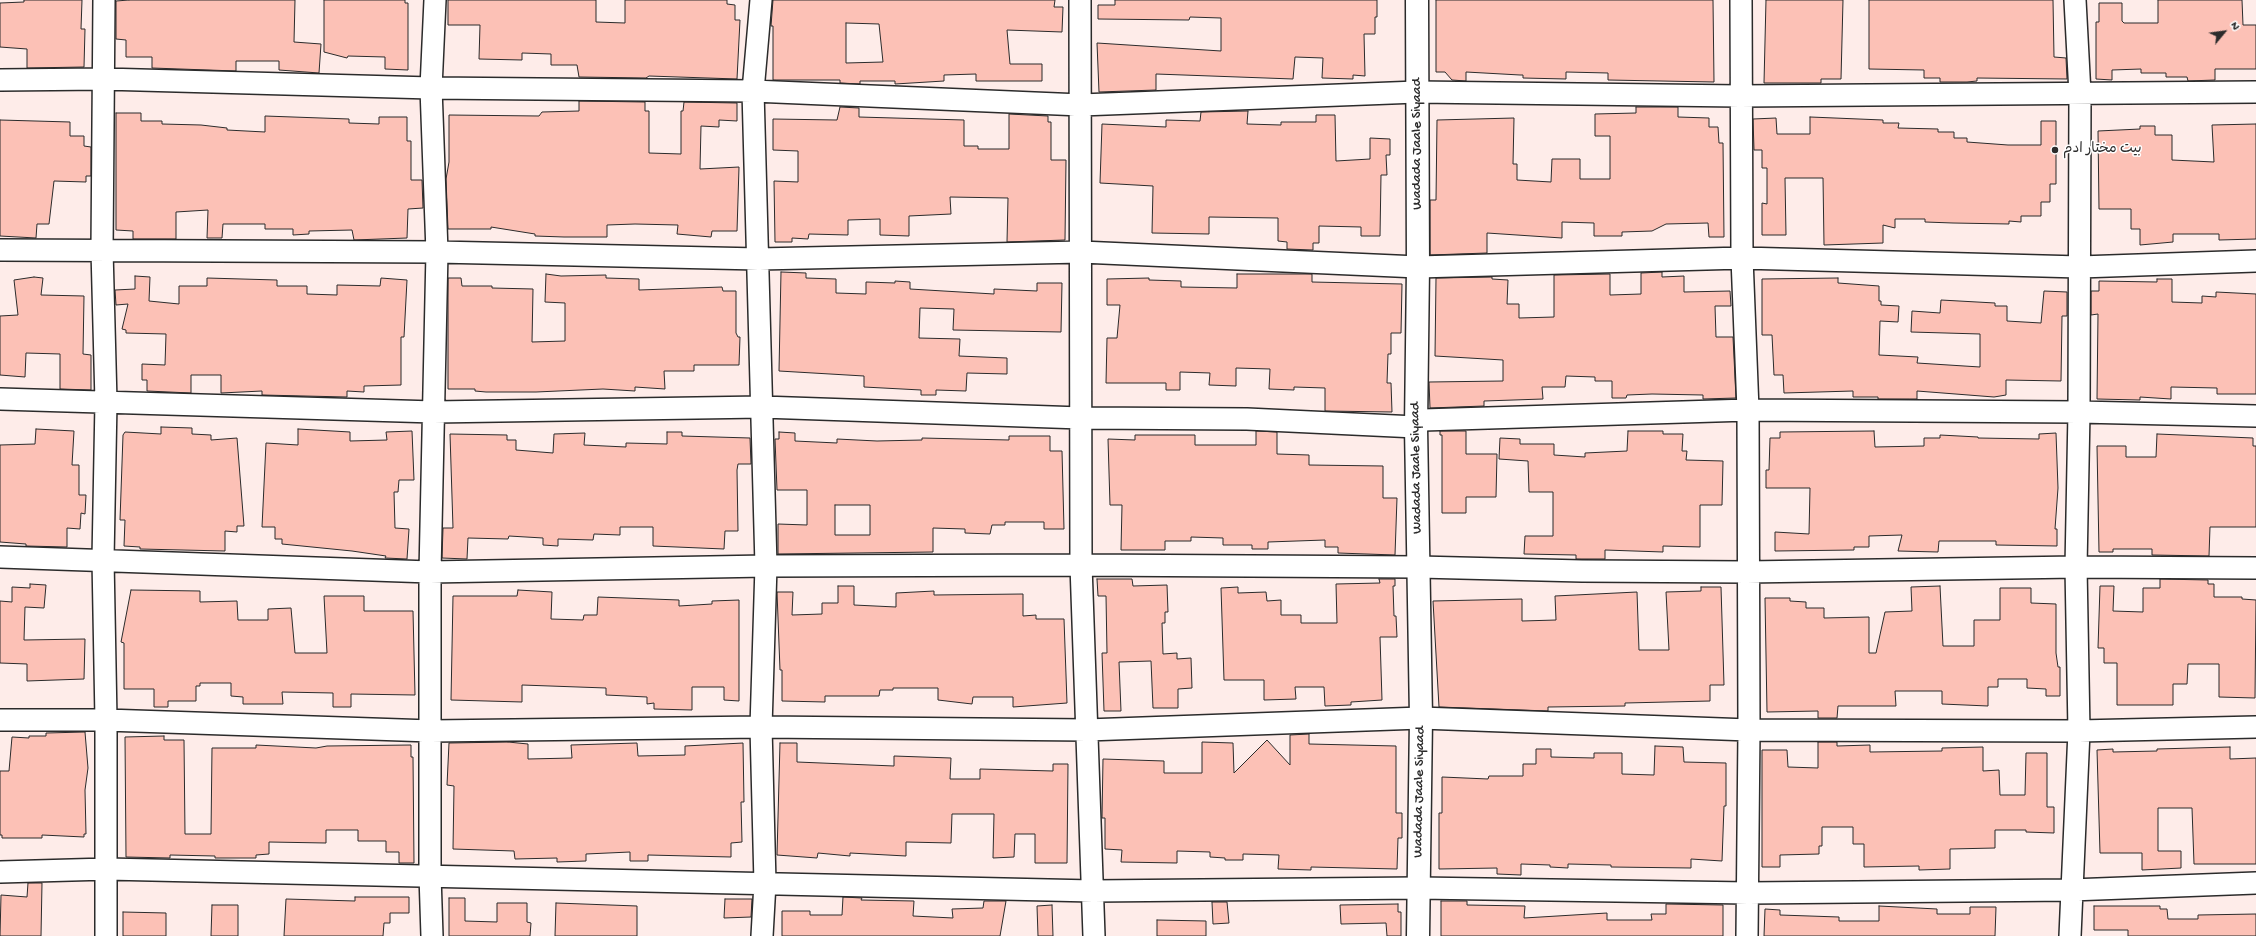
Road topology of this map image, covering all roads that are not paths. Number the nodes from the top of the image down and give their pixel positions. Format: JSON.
{"nodes":[{"id":1,"x":104,"y":0,"type":"edge"},
{"id":2,"x":435,"y":0,"type":"edge"},
{"id":3,"x":761,"y":0,"type":"edge"},
{"id":4,"x":1080,"y":0,"type":"edge"},
{"id":5,"x":1417,"y":0,"type":"edge"},
{"id":6,"x":1741,"y":0,"type":"edge"},
{"id":7,"x":2076,"y":0,"type":"edge"},
{"id":8,"x":104,"y":79,"type":"junction"},
{"id":9,"x":0,"y":80,"type":"edge"},
{"id":10,"x":431,"y":88,"type":"junction"},
{"id":11,"x":753,"y":91,"type":"junction"},
{"id":12,"x":1418,"y":92,"type":"junction"},
{"id":13,"x":2256,"y":92,"type":"edge"},
{"id":14,"x":2080,"y":94,"type":"junction"},
{"id":15,"x":1740,"y":96,"type":"junction"},
{"id":16,"x":1081,"y":105,"type":"junction"},
{"id":17,"x":0,"y":250,"type":"edge"},
{"id":18,"x":102,"y":250,"type":"junction"},
{"id":19,"x":437,"y":252,"type":"junction"},
{"id":20,"x":1081,"y":252,"type":"junction"},
{"id":21,"x":1742,"y":258,"type":"junction"},
{"id":22,"x":759,"y":259,"type":"junction"},
{"id":23,"x":2256,"y":261,"type":"edge"},
{"id":24,"x":1418,"y":267,"type":"junction"},
{"id":25,"x":2080,"y":267,"type":"junction"},
{"id":26,"x":0,"y":399,"type":"edge"},
{"id":27,"x":106,"y":402,"type":"junction"},
{"id":28,"x":762,"y":407,"type":"junction"},
{"id":29,"x":1748,"y":410,"type":"junction"},
{"id":30,"x":434,"y":412,"type":"junction"},
{"id":31,"x":2079,"y":412,"type":"junction"},
{"id":32,"x":2256,"y":416,"type":"edge"},
{"id":33,"x":1081,"y":418,"type":"junction"},
{"id":34,"x":1416,"y":427,"type":"junction"},
{"id":35,"x":0,"y":557,"type":"edge"},
{"id":36,"x":103,"y":559,"type":"junction"},
{"id":37,"x":1081,"y":565,"type":"junction"},
{"id":38,"x":766,"y":566,"type":"junction"},
{"id":39,"x":1419,"y":567,"type":"junction"},
{"id":40,"x":2076,"y":567,"type":"junction"},
{"id":41,"x":2256,"y":568,"type":"edge"},
{"id":42,"x":430,"y":572,"type":"junction"},
{"id":43,"x":1748,"y":572,"type":"junction"},
{"id":44,"x":1421,"y":718,"type":"junction"},
{"id":45,"x":0,"y":720,"type":"edge"},
{"id":46,"x":106,"y":720,"type":"junction"},
{"id":47,"x":760,"y":727,"type":"junction"},
{"id":48,"x":2256,"y":727,"type":"edge"},
{"id":49,"x":1087,"y":730,"type":"junction"},
{"id":50,"x":1750,"y":730,"type":"junction"},
{"id":51,"x":431,"y":731,"type":"junction"},
{"id":52,"x":2079,"y":731,"type":"junction"},
{"id":53,"x":107,"y":869,"type":"junction"},
{"id":54,"x":0,"y":872,"type":"edge"},
{"id":55,"x":430,"y":875,"type":"junction"},
{"id":56,"x":765,"y":883,"type":"junction"},
{"id":57,"x":2256,"y":883,"type":"edge"},
{"id":58,"x":1419,"y":888,"type":"junction"},
{"id":59,"x":2072,"y":890,"type":"junction"},
{"id":60,"x":1093,"y":891,"type":"junction"},
{"id":61,"x":1748,"y":893,"type":"junction"},
{"id":62,"x":106,"y":936,"type":"edge"},
{"id":63,"x":432,"y":936,"type":"edge"},
{"id":64,"x":762,"y":936,"type":"edge"},
{"id":65,"x":1094,"y":936,"type":"edge"},
{"id":66,"x":1418,"y":936,"type":"edge"},
{"id":67,"x":1748,"y":936,"type":"edge"},
{"id":68,"x":2070,"y":936,"type":"edge"}],
"edges":[{"from":1,"to":8,"type":"street"},
{"from":2,"to":10,"type":"street"},
{"from":3,"to":11,"type":"street"},
{"from":4,"to":16,"type":"street"},
{"from":5,"to":12,"type":"main road","name":"Wadada Jaale Siyaad"},
{"from":6,"to":15,"type":"street"},
{"from":7,"to":14,"type":"street"},
{"from":8,"to":9,"type":"street"},
{"from":8,"to":10,"type":"street"},
{"from":8,"to":18,"type":"street"},
{"from":10,"to":11,"type":"street"},
{"from":10,"to":19,"type":"street"},
{"from":11,"to":16,"type":"street"},
{"from":11,"to":22,"type":"street"},
{"from":12,"to":15,"type":"street"},
{"from":12,"to":16,"type":"street"},
{"from":12,"to":24,"type":"main road","name":"Wadada Jaale Siyaad"},
{"from":13,"to":14,"type":"street"},
{"from":14,"to":15,"type":"street"},
{"from":14,"to":25,"type":"street"},
{"from":15,"to":21,"type":"street"},
{"from":16,"to":20,"type":"street"},
{"from":17,"to":18,"type":"street"},
{"from":18,"to":19,"type":"street"},
{"from":18,"to":27,"type":"street"},
{"from":19,"to":22,"type":"street"},
{"from":19,"to":30,"type":"street"},
{"from":20,"to":22,"type":"street"},
{"from":20,"to":24,"type":"street"},
{"from":20,"to":33,"type":"street"},
{"from":21,"to":24,"type":"street"},
{"from":21,"to":25,"type":"street"},
{"from":21,"to":29,"type":"street"},
{"from":22,"to":28,"type":"street"},
{"from":23,"to":25,"type":"street"},
{"from":24,"to":34,"type":"main road","name":"Wadada Jaale Siyaad"},
{"from":25,"to":31,"type":"street"},
{"from":26,"to":27,"type":"street"},
{"from":27,"to":30,"type":"street"},
{"from":27,"to":36,"type":"street"},
{"from":28,"to":30,"type":"street"},
{"from":28,"to":33,"type":"street"},
{"from":28,"to":38,"type":"street"},
{"from":29,"to":31,"type":"street"},
{"from":29,"to":34,"type":"street"},
{"from":29,"to":43,"type":"street"},
{"from":30,"to":42,"type":"street"},
{"from":31,"to":32,"type":"street"},
{"from":31,"to":40,"type":"street"},
{"from":33,"to":34,"type":"street"},
{"from":33,"to":37,"type":"street"},
{"from":34,"to":39,"type":"main road","name":"Wadada Jaale Siyaad"},
{"from":35,"to":36,"type":"street"},
{"from":36,"to":42,"type":"street"},
{"from":36,"to":46,"type":"street"},
{"from":37,"to":38,"type":"street"},
{"from":37,"to":39,"type":"street"},
{"from":37,"to":49,"type":"street"},
{"from":38,"to":42,"type":"street"},
{"from":38,"to":47,"type":"street"},
{"from":39,"to":43,"type":"street"},
{"from":39,"to":44,"type":"main road","name":"Wadada Jaale Siyaad"},
{"from":40,"to":41,"type":"street"},
{"from":40,"to":43,"type":"street"},
{"from":40,"to":52,"type":"street"},
{"from":42,"to":51,"type":"street"},
{"from":43,"to":50,"type":"street"},
{"from":44,"to":49,"type":"street"},
{"from":44,"to":50,"type":"street"},
{"from":44,"to":58,"type":"main road","name":"Wadada Jaale Siyaad"},
{"from":45,"to":46,"type":"street"},
{"from":46,"to":51,"type":"street"},
{"from":46,"to":53,"type":"street"},
{"from":47,"to":49,"type":"street"},
{"from":47,"to":51,"type":"street"},
{"from":47,"to":56,"type":"street"},
{"from":48,"to":52,"type":"street"},
{"from":49,"to":60,"type":"street"},
{"from":50,"to":52,"type":"street"},
{"from":50,"to":61,"type":"street"},
{"from":51,"to":55,"type":"street"},
{"from":52,"to":59,"type":"street"},
{"from":53,"to":54,"type":"street"},
{"from":53,"to":55,"type":"street"},
{"from":53,"to":62,"type":"street"},
{"from":55,"to":56,"type":"street"},
{"from":55,"to":63,"type":"street"},
{"from":56,"to":60,"type":"street"},
{"from":56,"to":64,"type":"street"},
{"from":57,"to":59,"type":"street"},
{"from":58,"to":60,"type":"street"},
{"from":58,"to":61,"type":"street"},
{"from":58,"to":66,"type":"main road","name":"Wadada Jaale Siyaad"},
{"from":59,"to":61,"type":"street"},
{"from":59,"to":68,"type":"street"},
{"from":60,"to":65,"type":"street"},
{"from":61,"to":67,"type":"street"}]}
